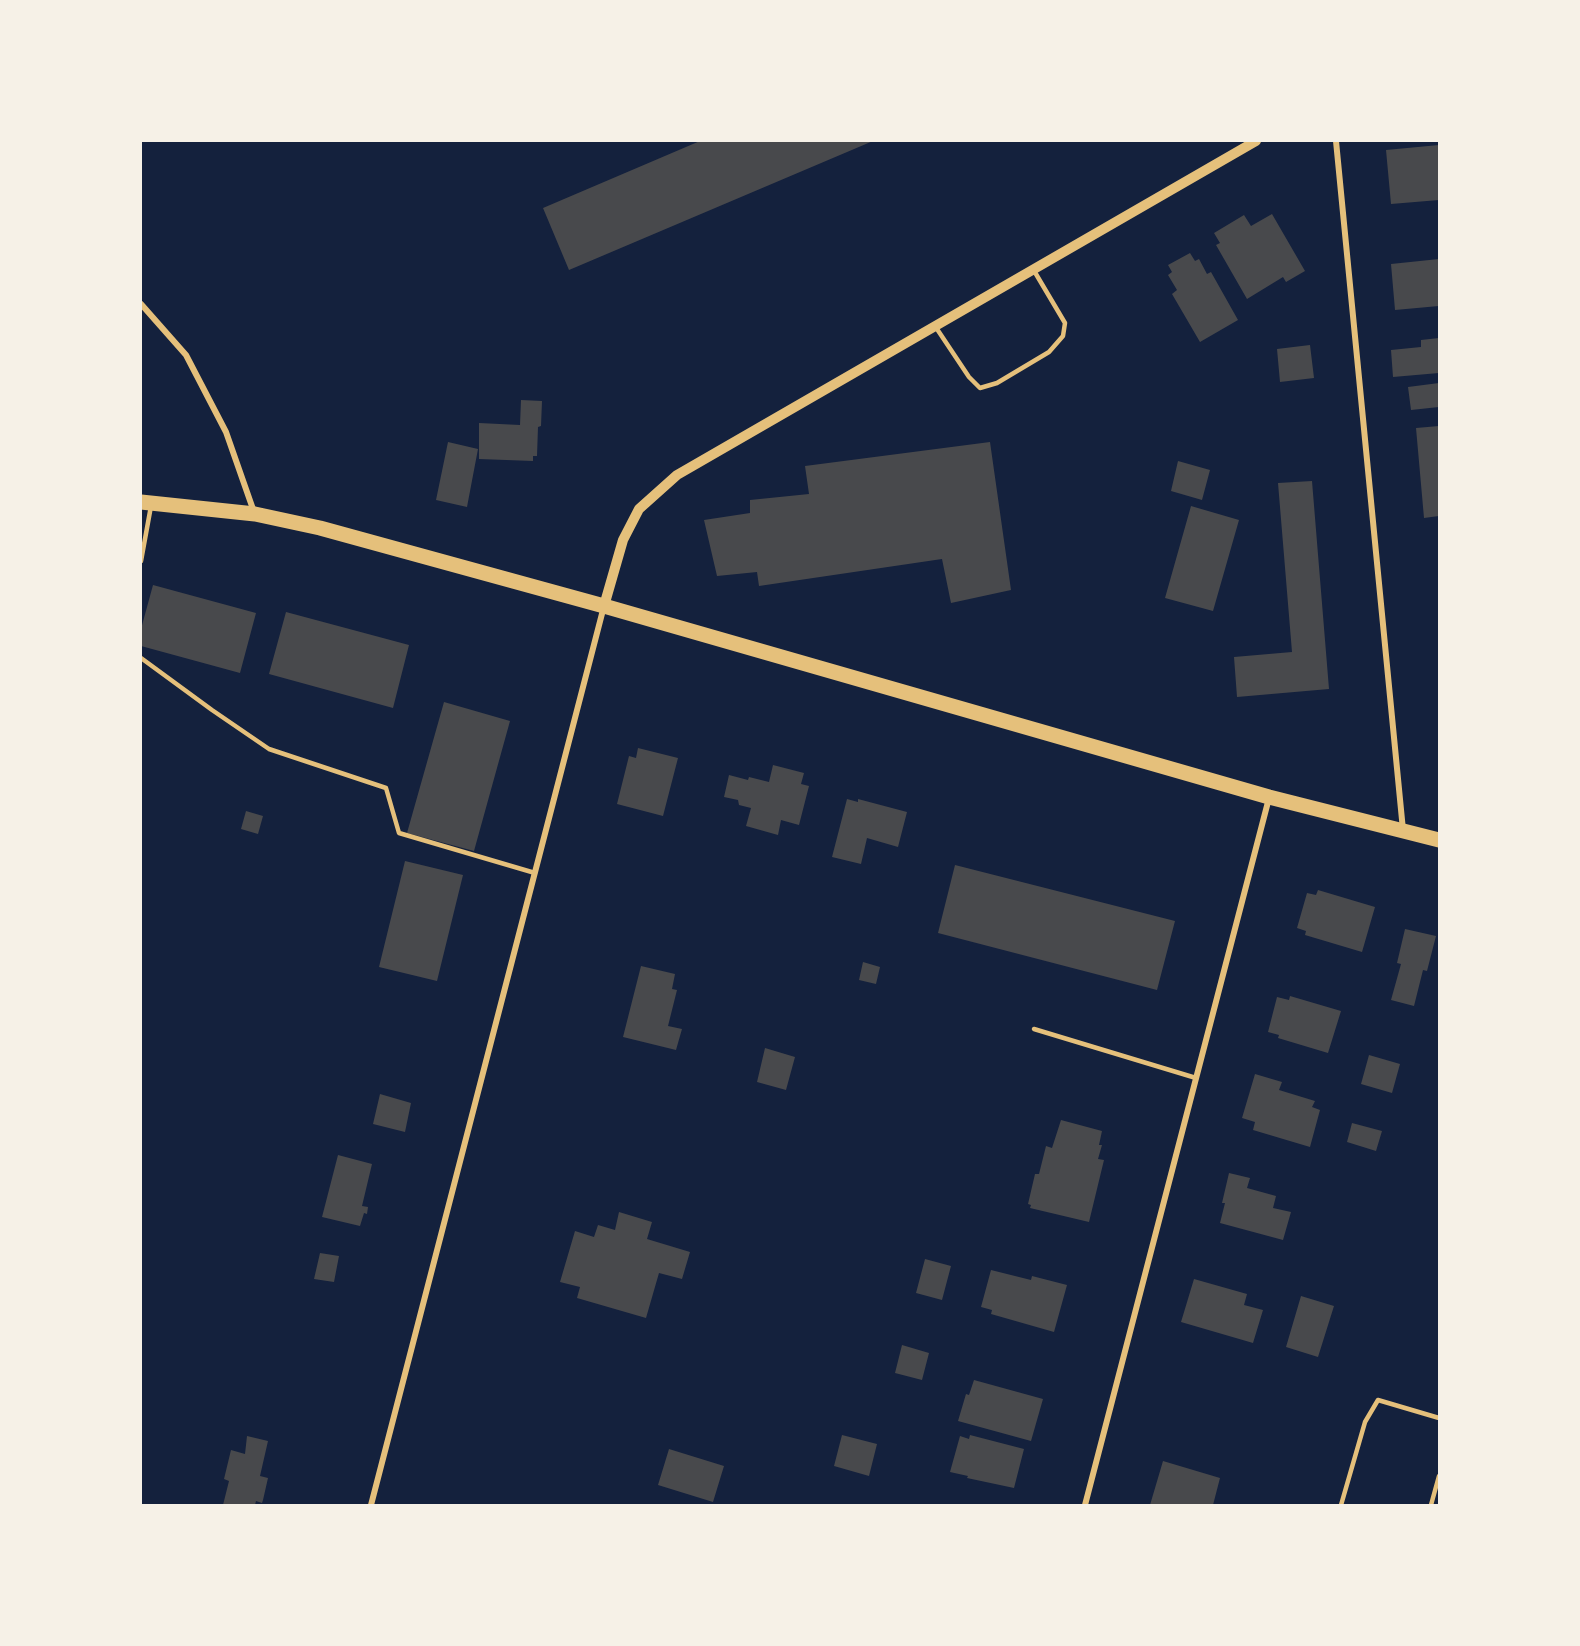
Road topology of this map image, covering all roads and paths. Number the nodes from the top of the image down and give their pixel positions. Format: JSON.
{"nodes":[{"id":1,"x":1256,"y":141,"type":"edge"},
{"id":2,"x":1336,"y":141,"type":"edge"},
{"id":3,"x":1033,"y":269,"type":"junction"},
{"id":4,"x":141,"y":304,"type":"edge"},
{"id":5,"x":934,"y":326,"type":"junction"},
{"id":6,"x":146,"y":503,"type":"edge"},
{"id":7,"x":255,"y":514,"type":"junction"},
{"id":8,"x":141,"y":561,"type":"edge"},
{"id":9,"x":604,"y":606,"type":"junction"},
{"id":10,"x":141,"y":658,"type":"edge"},
{"id":11,"x":1269,"y":797,"type":"junction"},
{"id":12,"x":1403,"y":830,"type":"junction"},
{"id":13,"x":1439,"y":840,"type":"edge"},
{"id":14,"x":535,"y":873,"type":"junction"},
{"id":15,"x":1034,"y":1029,"type":"dead end"},
{"id":16,"x":1196,"y":1078,"type":"junction"},
{"id":17,"x":1439,"y":1418,"type":"edge"},
{"id":18,"x":1439,"y":1476,"type":"edge"},
{"id":19,"x":371,"y":1505,"type":"edge"},
{"id":20,"x":1085,"y":1505,"type":"edge"},
{"id":21,"x":1341,"y":1505,"type":"edge"},
{"id":22,"x":1431,"y":1505,"type":"edge"}],
"edges":[{"from":1,"to":3,"type":"street"},
{"from":2,"to":12,"type":"street"},
{"from":3,"to":5,"type":"street"},
{"from":3,"to":5,"type":"lane"},
{"from":4,"to":7,"type":"street"},
{"from":5,"to":9,"type":"street"},
{"from":6,"to":7,"type":"main road"},
{"from":6,"to":8,"type":"lane"},
{"from":7,"to":9,"type":"main road"},
{"from":9,"to":11,"type":"main road"},
{"from":9,"to":14,"type":"street"},
{"from":10,"to":14,"type":"lane"},
{"from":11,"to":12,"type":"main road"},
{"from":11,"to":16,"type":"street"},
{"from":12,"to":13,"type":"main road"},
{"from":14,"to":19,"type":"street"},
{"from":15,"to":16,"type":"lane"},
{"from":16,"to":20,"type":"street"},
{"from":17,"to":21,"type":"lane"},
{"from":18,"to":22,"type":"lane"}]}
